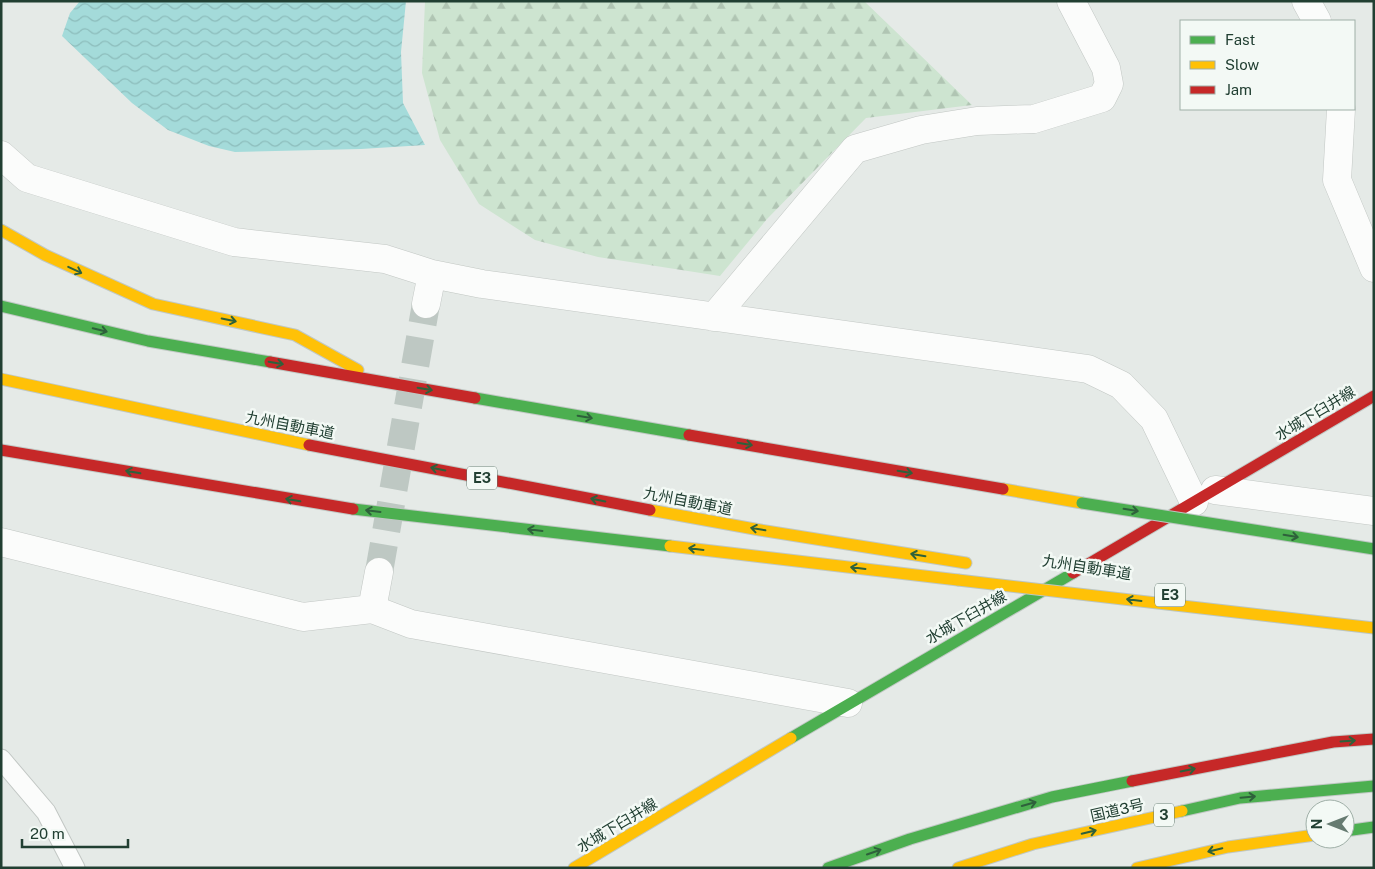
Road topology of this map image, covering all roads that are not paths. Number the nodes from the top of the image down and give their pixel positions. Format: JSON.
{"nodes":[{"id":1,"x":1071,"y":1,"type":"edge"},
{"id":2,"x":1306,"y":1,"type":"edge"},
{"id":3,"x":1316,"y":20,"type":"edge"},
{"id":4,"x":1341,"y":110,"type":"edge"},
{"id":5,"x":1,"y":155,"type":"edge"},
{"id":6,"x":1,"y":230,"type":"edge"},
{"id":7,"x":1,"y":245,"type":"edge"},
{"id":8,"x":45,"y":255,"type":"junction"},
{"id":9,"x":1374,"y":268,"type":"edge"},
{"id":10,"x":432,"y":274,"type":"junction"},
{"id":11,"x":426,"y":304,"type":"tunnel mouth"},
{"id":12,"x":1,"y":306,"type":"edge"},
{"id":13,"x":714,"y":317,"type":"junction"},
{"id":14,"x":1,"y":378,"type":"edge"},
{"id":15,"x":377,"y":381,"type":"junction"},
{"id":16,"x":1374,"y":396,"type":"edge"},
{"id":17,"x":1,"y":450,"type":"edge"},
{"id":18,"x":1205,"y":496,"type":"junction"},
{"id":19,"x":1374,"y":511,"type":"edge"},
{"id":20,"x":1,"y":542,"type":"edge"},
{"id":21,"x":1374,"y":549,"type":"edge"},
{"id":22,"x":971,"y":563,"type":"dead end"},
{"id":23,"x":379,"y":572,"type":"tunnel mouth"},
{"id":24,"x":1044,"y":575,"type":"dead end"},
{"id":25,"x":1083,"y":581,"type":"dead end"},
{"id":26,"x":1122,"y":587,"type":"dead end"},
{"id":27,"x":372,"y":609,"type":"junction"},
{"id":28,"x":1374,"y":628,"type":"edge"},
{"id":29,"x":848,"y":702,"type":"junction"},
{"id":30,"x":1374,"y":739,"type":"edge"},
{"id":31,"x":1,"y":759,"type":"edge"},
{"id":32,"x":1374,"y":786,"type":"edge"},
{"id":33,"x":1374,"y":827,"type":"edge"},
{"id":34,"x":1355,"y":830,"type":"edge"},
{"id":35,"x":1305,"y":836,"type":"edge"},
{"id":36,"x":75,"y":868,"type":"edge"},
{"id":37,"x":574,"y":868,"type":"edge"},
{"id":38,"x":828,"y":868,"type":"edge"},
{"id":39,"x":958,"y":868,"type":"edge"},
{"id":40,"x":1137,"y":868,"type":"edge"}],
"edges":[{"from":1,"to":13,"type":"street"},
{"from":2,"to":3,"type":"street"},
{"from":4,"to":9,"type":"street"},
{"from":5,"to":10,"type":"street"},
{"from":6,"to":8,"type":"main road"},
{"from":7,"to":8,"type":"lane"},
{"from":8,"to":15,"type":"main road","one_way":true},
{"from":10,"to":11,"type":"street"},
{"from":10,"to":13,"type":"street"},
{"from":12,"to":15,"type":"main road","one_way":true},
{"from":13,"to":18,"type":"street"},
{"from":22,"to":14,"type":"main road","name":"九州自動車道","number":"E3","one_way":true},
{"from":15,"to":21,"type":"main road","one_way":true,"bridge":true},
{"from":16,"to":18,"type":"main road","name":"水城下臼井線"},
{"from":28,"to":17,"type":"main road","one_way":true,"bridge":true},
{"from":18,"to":19,"type":"street"},
{"from":18,"to":29,"type":"main road","name":"水城下臼井線"},
{"from":20,"to":27,"type":"street"},
{"from":23,"to":27,"type":"street"},
{"from":24,"to":25,"type":"main road","name":"九州自動車道"},
{"from":26,"to":28,"type":"main road","name":"九州自動車道","number":"E3","bridge":true},
{"from":27,"to":29,"type":"street"},
{"from":29,"to":37,"type":"main road","name":"水城下臼井線"},
{"from":38,"to":30,"type":"main road","one_way":true},
{"from":31,"to":36,"type":"lane"},
{"from":39,"to":32,"type":"main road","name":"国道3号","number":"3","one_way":true},
{"from":33,"to":34,"type":"main road"},
{"from":35,"to":40,"type":"main road","one_way":true}]}
